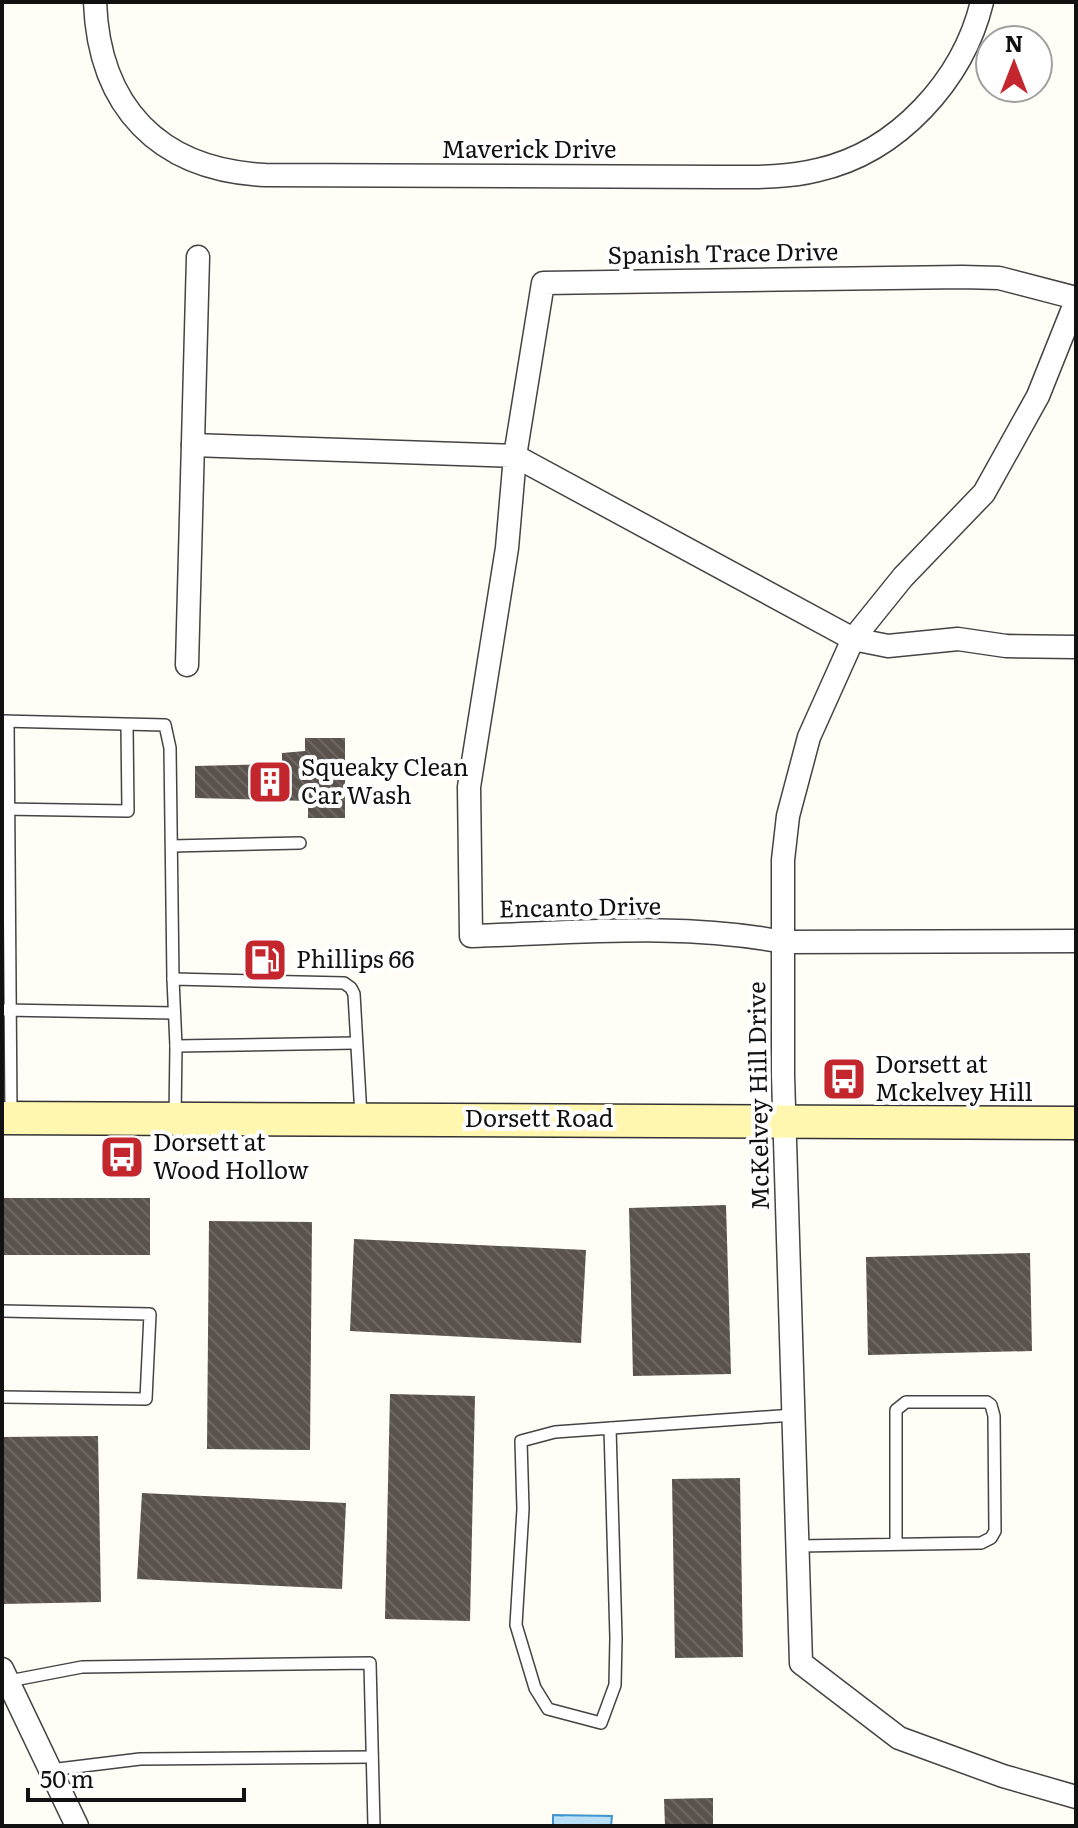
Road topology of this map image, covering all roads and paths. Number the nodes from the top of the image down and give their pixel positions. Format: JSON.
{"nodes":[{"id":1,"x":95,"y":2,"type":"edge"},
{"id":2,"x":982,"y":2,"type":"edge"},
{"id":3,"x":198,"y":257,"type":"dead end"},
{"id":4,"x":1076,"y":300,"type":"edge"},
{"id":5,"x":1071,"y":330,"type":"edge"},
{"id":6,"x":193,"y":445,"type":"junction"},
{"id":7,"x":515,"y":456,"type":"junction"},
{"id":8,"x":853,"y":639,"type":"junction"},
{"id":9,"x":1076,"y":647,"type":"edge"},
{"id":10,"x":187,"y":665,"type":"dead end"},
{"id":11,"x":5,"y":722,"type":"edge"},
{"id":12,"x":127,"y":726,"type":"junction"},
{"id":13,"x":6,"y":810,"type":"edge"},
{"id":14,"x":300,"y":843,"type":"dead end"},
{"id":15,"x":172,"y":846,"type":"junction"},
{"id":16,"x":1076,"y":941,"type":"edge"},
{"id":17,"x":783,"y":942,"type":"junction"},
{"id":18,"x":173,"y":979,"type":"junction"},
{"id":19,"x":6,"y":1010,"type":"edge"},
{"id":20,"x":174,"y":1013,"type":"junction"},
{"id":21,"x":356,"y":1043,"type":"junction"},
{"id":22,"x":176,"y":1046,"type":"junction"},
{"id":23,"x":6,"y":1118,"type":"edge"},
{"id":24,"x":175,"y":1118,"type":"junction"},
{"id":25,"x":361,"y":1118,"type":"junction"},
{"id":26,"x":786,"y":1120,"type":"junction"},
{"id":27,"x":1076,"y":1123,"type":"edge"},
{"id":28,"x":2,"y":1311,"type":"edge"},
{"id":29,"x":2,"y":1397,"type":"edge"},
{"id":30,"x":794,"y":1415,"type":"junction"},
{"id":31,"x":610,"y":1428,"type":"junction"},
{"id":32,"x":896,"y":1544,"type":"junction"},
{"id":33,"x":798,"y":1546,"type":"junction"},
{"id":34,"x":5,"y":1675,"type":"edge"},
{"id":35,"x":372,"y":1757,"type":"junction"},
{"id":36,"x":50,"y":1770,"type":"junction"},
{"id":37,"x":1076,"y":1797,"type":"edge"},
{"id":38,"x":77,"y":1826,"type":"edge"},
{"id":39,"x":374,"y":1826,"type":"edge"}],
"edges":[{"from":1,"to":2,"type":"street","name":"Maverick Drive"},
{"from":3,"to":6,"type":"street"},
{"from":4,"to":5,"type":"street","name":"McKelvey Hill Drive"},
{"from":4,"to":7,"type":"street","name":"Spanish Trace Drive"},
{"from":5,"to":8,"type":"street","name":"McKelvey Hill Drive"},
{"from":6,"to":7,"type":"street"},
{"from":6,"to":10,"type":"street"},
{"from":7,"to":8,"type":"street"},
{"from":7,"to":17,"type":"street","name":"Encanto Drive"},
{"from":8,"to":9,"type":"street"},
{"from":8,"to":17,"type":"street","name":"McKelvey Hill Drive"},
{"from":11,"to":12,"type":"lane"},
{"from":11,"to":13,"type":"lane"},
{"from":12,"to":13,"type":"lane"},
{"from":12,"to":15,"type":"lane"},
{"from":13,"to":19,"type":"lane"},
{"from":14,"to":15,"type":"lane"},
{"from":15,"to":18,"type":"lane"},
{"from":16,"to":17,"type":"street","name":"Encanto Drive"},
{"from":17,"to":26,"type":"street","name":"McKelvey Hill Drive"},
{"from":18,"to":20,"type":"lane"},
{"from":18,"to":21,"type":"lane"},
{"from":19,"to":20,"type":"lane"},
{"from":19,"to":23,"type":"lane"},
{"from":20,"to":22,"type":"lane"},
{"from":21,"to":22,"type":"lane"},
{"from":21,"to":25,"type":"lane"},
{"from":22,"to":24,"type":"lane"},
{"from":23,"to":24,"type":"main road","name":"Dorsett Road"},
{"from":24,"to":25,"type":"main road","name":"Dorsett Road"},
{"from":25,"to":26,"type":"main road","name":"Dorsett Road"},
{"from":26,"to":27,"type":"main road","name":"Dorsett Road"},
{"from":26,"to":30,"type":"street","name":"McKelvey Hill Drive"},
{"from":28,"to":29,"type":"lane"},
{"from":30,"to":31,"type":"lane"},
{"from":30,"to":33,"type":"street","name":"McKelvey Hill Drive"},
{"from":31,"to":31,"type":"lane"},
{"from":32,"to":32,"type":"lane"},
{"from":32,"to":33,"type":"lane"},
{"from":33,"to":37,"type":"street","name":"McKelvey Hill Drive"},
{"from":34,"to":35,"type":"lane"},
{"from":34,"to":36,"type":"street"},
{"from":35,"to":36,"type":"lane"},
{"from":35,"to":39,"type":"lane"},
{"from":36,"to":38,"type":"street"}]}
